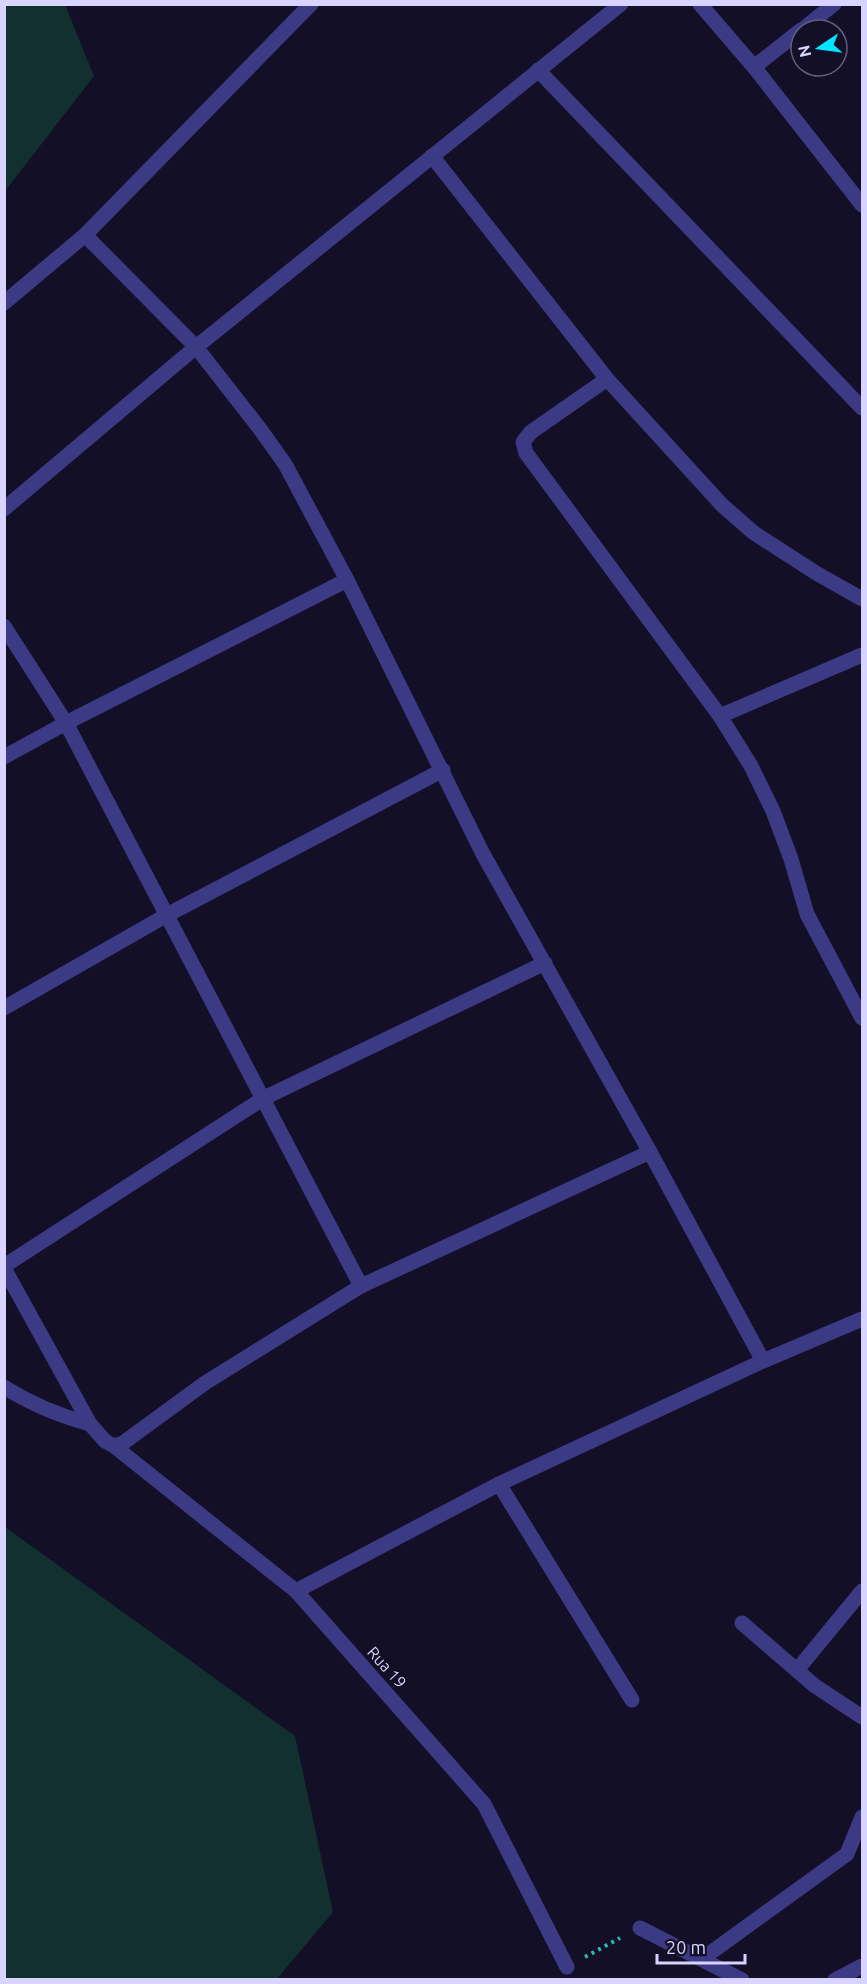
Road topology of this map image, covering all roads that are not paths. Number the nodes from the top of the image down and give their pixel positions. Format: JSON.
{"nodes":[{"id":1,"x":311,"y":4,"type":"edge"},
{"id":2,"x":621,"y":4,"type":"edge"},
{"id":3,"x":700,"y":4,"type":"edge"},
{"id":4,"x":834,"y":4,"type":"edge"},
{"id":5,"x":816,"y":18,"type":"edge"},
{"id":6,"x":789,"y":39,"type":"edge"},
{"id":7,"x":754,"y":67,"type":"junction"},
{"id":8,"x":538,"y":70,"type":"junction"},
{"id":9,"x":432,"y":156,"type":"junction"},
{"id":10,"x":862,"y":205,"type":"edge"},
{"id":11,"x":85,"y":236,"type":"junction"},
{"id":12,"x":4,"y":303,"type":"edge"},
{"id":13,"x":196,"y":347,"type":"junction"},
{"id":14,"x":607,"y":379,"type":"junction"},
{"id":15,"x":862,"y":408,"type":"edge"},
{"id":16,"x":4,"y":509,"type":"edge"},
{"id":17,"x":347,"y":580,"type":"junction"},
{"id":18,"x":862,"y":599,"type":"edge"},
{"id":19,"x":4,"y":626,"type":"edge"},
{"id":20,"x":862,"y":655,"type":"edge"},
{"id":21,"x":720,"y":716,"type":"junction"},
{"id":22,"x":66,"y":723,"type":"junction"},
{"id":23,"x":4,"y":757,"type":"edge"},
{"id":24,"x":442,"y":770,"type":"junction"},
{"id":25,"x":167,"y":915,"type":"junction"},
{"id":26,"x":545,"y":963,"type":"junction"},
{"id":27,"x":856,"y":992,"type":"edge"},
{"id":28,"x":4,"y":1008,"type":"edge"},
{"id":29,"x":862,"y":1018,"type":"edge"},
{"id":30,"x":264,"y":1098,"type":"junction"},
{"id":31,"x":650,"y":1152,"type":"junction"},
{"id":32,"x":4,"y":1267,"type":"edge"},
{"id":33,"x":361,"y":1286,"type":"junction"},
{"id":34,"x":862,"y":1318,"type":"edge"},
{"id":35,"x":764,"y":1362,"type":"junction"},
{"id":36,"x":4,"y":1387,"type":"edge"},
{"id":37,"x":90,"y":1424,"type":"junction"},
{"id":38,"x":114,"y":1446,"type":"junction"},
{"id":39,"x":499,"y":1484,"type":"junction"},
{"id":40,"x":296,"y":1591,"type":"junction"},
{"id":41,"x":862,"y":1591,"type":"edge"},
{"id":42,"x":742,"y":1623,"type":"dead end"},
{"id":43,"x":797,"y":1670,"type":"junction"},
{"id":44,"x":632,"y":1700,"type":"dead end"},
{"id":45,"x":862,"y":1717,"type":"edge"},
{"id":46,"x":862,"y":1817,"type":"edge"},
{"id":47,"x":640,"y":1928,"type":"road end"},
{"id":48,"x":702,"y":1959,"type":"junction"},
{"id":49,"x":862,"y":1966,"type":"edge"},
{"id":50,"x":567,"y":1967,"type":"road end"},
{"id":51,"x":742,"y":1980,"type":"edge"},
{"id":52,"x":835,"y":1980,"type":"edge"}],
"edges":[{"from":1,"to":11,"type":"street"},
{"from":2,"to":8,"type":"street"},
{"from":3,"to":7,"type":"street"},
{"from":4,"to":5,"type":"street"},
{"from":6,"to":7,"type":"street"},
{"from":7,"to":10,"type":"street"},
{"from":8,"to":9,"type":"street"},
{"from":8,"to":15,"type":"street"},
{"from":9,"to":13,"type":"street"},
{"from":9,"to":14,"type":"street"},
{"from":11,"to":12,"type":"street"},
{"from":11,"to":13,"type":"street"},
{"from":13,"to":16,"type":"street"},
{"from":13,"to":17,"type":"street"},
{"from":14,"to":18,"type":"street"},
{"from":14,"to":21,"type":"street"},
{"from":17,"to":22,"type":"street"},
{"from":17,"to":24,"type":"street"},
{"from":19,"to":22,"type":"street"},
{"from":20,"to":21,"type":"street"},
{"from":21,"to":27,"type":"street"},
{"from":22,"to":23,"type":"street"},
{"from":22,"to":25,"type":"street"},
{"from":24,"to":25,"type":"street"},
{"from":24,"to":26,"type":"street"},
{"from":25,"to":28,"type":"street"},
{"from":25,"to":30,"type":"street"},
{"from":26,"to":30,"type":"street"},
{"from":26,"to":31,"type":"street"},
{"from":27,"to":29,"type":"street"},
{"from":30,"to":32,"type":"street"},
{"from":30,"to":33,"type":"street"},
{"from":31,"to":33,"type":"street"},
{"from":31,"to":35,"type":"street"},
{"from":32,"to":37,"type":"street"},
{"from":33,"to":38,"type":"street"},
{"from":34,"to":35,"type":"street"},
{"from":35,"to":39,"type":"street"},
{"from":36,"to":37,"type":"street"},
{"from":37,"to":38,"type":"street","name":"Rua 19"},
{"from":38,"to":40,"type":"street","name":"Rua 19"},
{"from":39,"to":40,"type":"street"},
{"from":39,"to":44,"type":"street"},
{"from":40,"to":50,"type":"street","name":"Rua 19"},
{"from":41,"to":43,"type":"street"},
{"from":42,"to":43,"type":"street"},
{"from":43,"to":45,"type":"street"},
{"from":46,"to":48,"type":"street"},
{"from":47,"to":48,"type":"street"},
{"from":48,"to":51,"type":"street"},
{"from":49,"to":52,"type":"street"}]}
